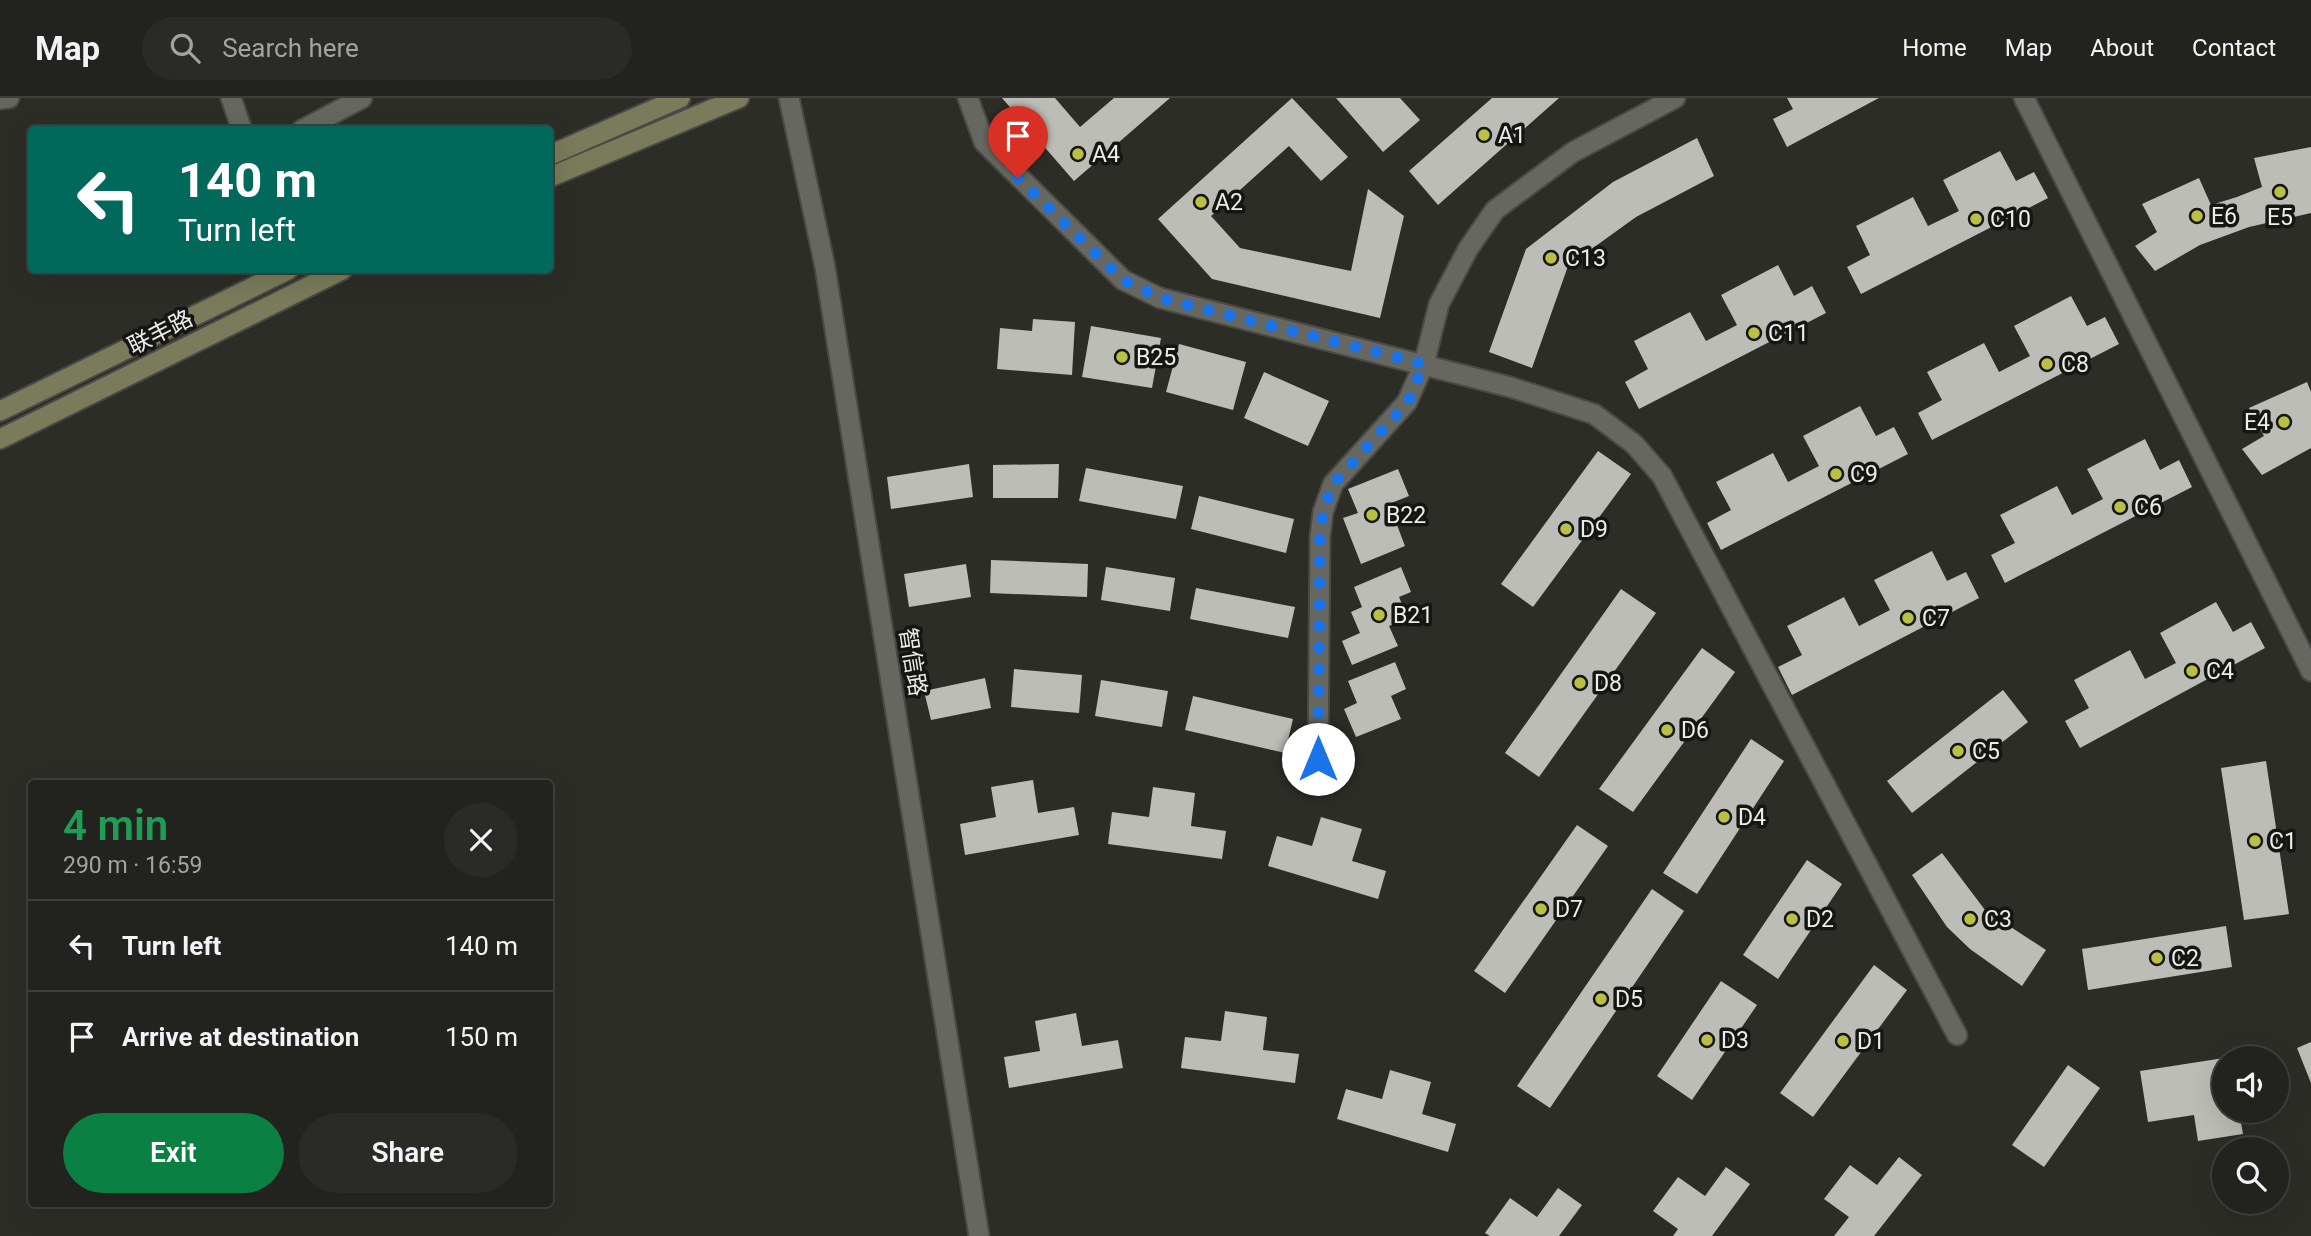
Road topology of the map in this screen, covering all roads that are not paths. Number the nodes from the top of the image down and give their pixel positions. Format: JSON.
{"nodes":[{"id":1,"x":9,"y":98,"type":"edge"},
{"id":2,"x":231,"y":98,"type":"edge"},
{"id":3,"x":362,"y":98,"type":"edge"},
{"id":4,"x":680,"y":98,"type":"edge"},
{"id":5,"x":739,"y":98,"type":"edge"},
{"id":6,"x":789,"y":98,"type":"edge"},
{"id":7,"x":801,"y":98,"type":"edge"},
{"id":8,"x":968,"y":98,"type":"edge"},
{"id":9,"x":1675,"y":98,"type":"edge"},
{"id":10,"x":2024,"y":98,"type":"edge"},
{"id":11,"x":0,"y":99,"type":"edge"},
{"id":12,"x":241,"y":126,"type":"edge"},
{"id":13,"x":310,"y":126,"type":"edge"},
{"id":14,"x":553,"y":154,"type":"edge"},
{"id":15,"x":553,"y":176,"type":"edge"},
{"id":16,"x":282,"y":273,"type":"edge"},
{"id":17,"x":336,"y":273,"type":"edge"},
{"id":18,"x":1424,"y":364,"type":"junction"},
{"id":19,"x":0,"y":411,"type":"edge"},
{"id":20,"x":0,"y":439,"type":"edge"},
{"id":21,"x":2311,"y":671,"type":"edge"},
{"id":22,"x":1318,"y":759,"type":"dead end"},
{"id":23,"x":1957,"y":1035,"type":"dead end"},
{"id":24,"x":979,"y":1236,"type":"edge"},
{"id":25,"x":991,"y":1236,"type":"edge"}],
"edges":[{"from":1,"to":11,"type":"street"},
{"from":2,"to":12,"type":"street"},
{"from":3,"to":13,"type":"street"},
{"from":4,"to":14,"type":"main road"},
{"from":5,"to":15,"type":"main road"},
{"from":6,"to":24,"type":"street","name":"智信路"},
{"from":7,"to":25,"type":"street","name":"智信路"},
{"from":8,"to":18,"type":"street"},
{"from":9,"to":18,"type":"street"},
{"from":10,"to":21,"type":"street"},
{"from":16,"to":19,"type":"main road","name":"联丰路"},
{"from":17,"to":20,"type":"main road","name":"联丰路"},
{"from":18,"to":22,"type":"street"},
{"from":18,"to":23,"type":"street"}]}
